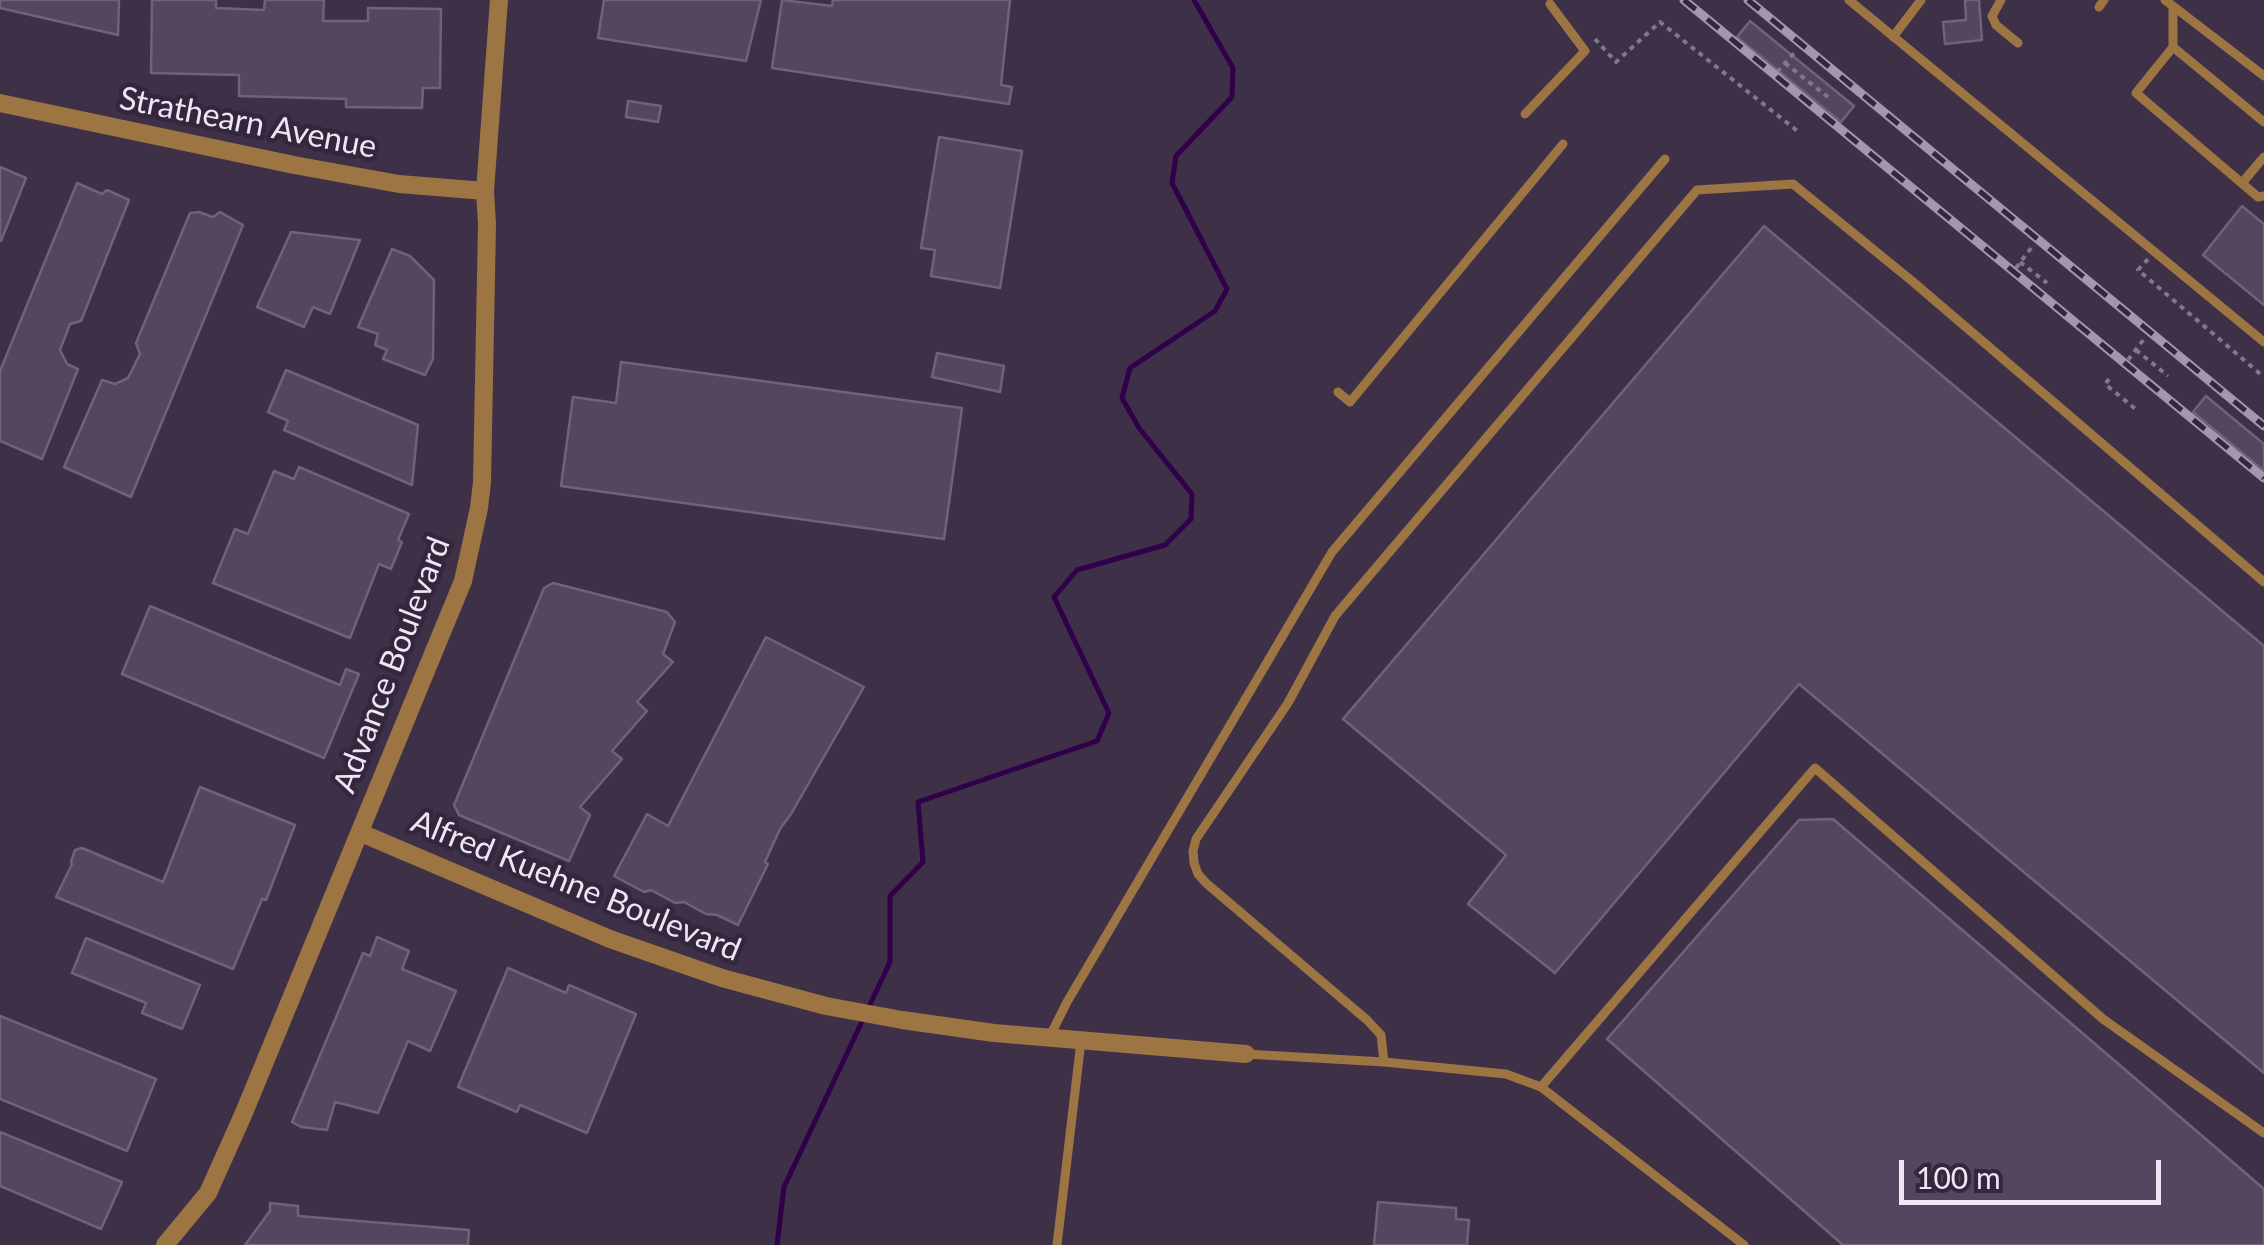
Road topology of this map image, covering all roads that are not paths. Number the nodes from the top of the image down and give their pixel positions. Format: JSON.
{"nodes":[{"id":1,"x":499,"y":0,"type":"edge"},
{"id":2,"x":1849,"y":0,"type":"edge"},
{"id":3,"x":1921,"y":0,"type":"edge"},
{"id":4,"x":2001,"y":0,"type":"edge"},
{"id":5,"x":2169,"y":3,"type":"edge"},
{"id":6,"x":1550,"y":4,"type":"dead end"},
{"id":7,"x":1893,"y":37,"type":"junction"},
{"id":8,"x":2018,"y":43,"type":"dead end"},
{"id":9,"x":2173,"y":46,"type":"junction"},
{"id":10,"x":2264,"y":76,"type":"edge"},
{"id":11,"x":0,"y":103,"type":"edge"},
{"id":12,"x":1525,"y":114,"type":"dead end"},
{"id":13,"x":2264,"y":122,"type":"edge"},
{"id":14,"x":1563,"y":144,"type":"dead end"},
{"id":15,"x":2264,"y":158,"type":"edge"},
{"id":16,"x":1665,"y":159,"type":"dead end"},
{"id":17,"x":2242,"y":183,"type":"junction"},
{"id":18,"x":486,"y":191,"type":"junction"},
{"id":19,"x":2264,"y":196,"type":"edge"},
{"id":20,"x":2264,"y":342,"type":"edge"},
{"id":21,"x":1338,"y":392,"type":"dead end"},
{"id":22,"x":2264,"y":582,"type":"edge"},
{"id":23,"x":360,"y":833,"type":"junction"},
{"id":24,"x":1049,"y":1038,"type":"junction"},
{"id":25,"x":1081,"y":1041,"type":"junction"},
{"id":26,"x":1246,"y":1054,"type":"joint"},
{"id":27,"x":1384,"y":1062,"type":"junction"},
{"id":28,"x":1540,"y":1086,"type":"junction"},
{"id":29,"x":2264,"y":1133,"type":"edge"},
{"id":30,"x":165,"y":1245,"type":"edge"},
{"id":31,"x":1058,"y":1245,"type":"edge"},
{"id":32,"x":1744,"y":1245,"type":"edge"}],
"edges":[{"from":1,"to":18,"type":"street","name":"Advance Boulevard"},
{"from":2,"to":7,"type":"lane"},
{"from":3,"to":7,"type":"lane"},
{"from":4,"to":8,"type":"lane"},
{"from":5,"to":9,"type":"lane"},
{"from":5,"to":10,"type":"lane"},
{"from":6,"to":12,"type":"lane"},
{"from":7,"to":20,"type":"lane"},
{"from":9,"to":13,"type":"lane"},
{"from":9,"to":17,"type":"lane"},
{"from":11,"to":18,"type":"street","name":"Strathearn Avenue"},
{"from":14,"to":21,"type":"lane"},
{"from":15,"to":17,"type":"lane"},
{"from":16,"to":24,"type":"lane"},
{"from":17,"to":19,"type":"lane"},
{"from":18,"to":23,"type":"street","name":"Advance Boulevard"},
{"from":22,"to":27,"type":"lane"},
{"from":23,"to":24,"type":"street","name":"Alfred Kuehne Boulevard"},
{"from":23,"to":30,"type":"street","name":"Advance Boulevard"},
{"from":24,"to":25,"type":"street","name":"Alfred Kuehne Boulevard"},
{"from":25,"to":26,"type":"street","name":"Alfred Kuehne Boulevard"},
{"from":25,"to":31,"type":"lane"},
{"from":26,"to":27,"type":"lane"},
{"from":27,"to":28,"type":"lane"},
{"from":28,"to":29,"type":"lane"},
{"from":28,"to":32,"type":"lane"}]}
